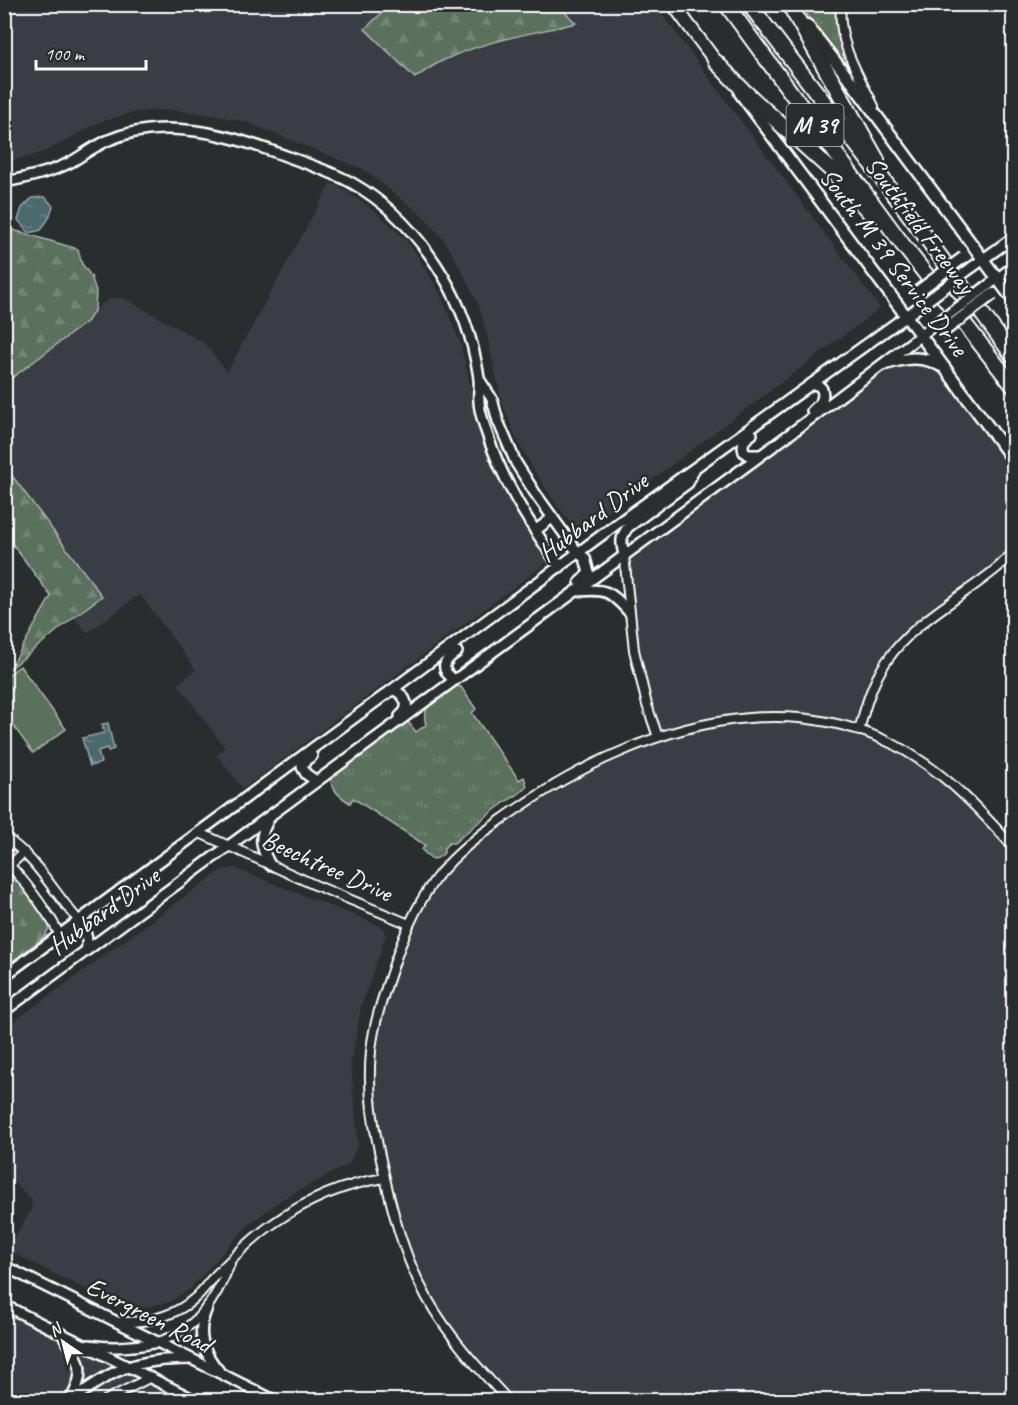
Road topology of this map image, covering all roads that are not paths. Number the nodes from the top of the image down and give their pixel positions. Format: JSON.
{"nodes":[{"id":1,"x":672,"y":4,"type":"edge"},
{"id":2,"x":726,"y":4,"type":"edge"},
{"id":3,"x":749,"y":4,"type":"edge"},
{"id":4,"x":790,"y":4,"type":"edge"},
{"id":5,"x":841,"y":4,"type":"edge"},
{"id":6,"x":716,"y":62,"type":"junction"},
{"id":7,"x":881,"y":121,"type":"junction"},
{"id":8,"x":4,"y":182,"type":"edge"},
{"id":9,"x":894,"y":194,"type":"junction"},
{"id":10,"x":4,"y":206,"type":"edge"},
{"id":11,"x":4,"y":232,"type":"edge"},
{"id":12,"x":966,"y":237,"type":"junction"},
{"id":13,"x":1014,"y":237,"type":"edge"},
{"id":14,"x":903,"y":245,"type":"junction"},
{"id":15,"x":982,"y":259,"type":"junction"},
{"id":16,"x":1014,"y":266,"type":"edge"},
{"id":17,"x":997,"y":279,"type":"junction"},
{"id":18,"x":989,"y":290,"type":"junction"},
{"id":19,"x":892,"y":297,"type":"junction"},
{"id":20,"x":1011,"y":298,"type":"edge"},
{"id":21,"x":906,"y":316,"type":"junction"},
{"id":22,"x":936,"y":330,"type":"junction"},
{"id":23,"x":920,"y":335,"type":"junction"},
{"id":24,"x":935,"y":356,"type":"junction"},
{"id":25,"x":1014,"y":357,"type":"edge"},
{"id":26,"x":884,"y":364,"type":"junction"},
{"id":27,"x":945,"y":369,"type":"junction"},
{"id":28,"x":479,"y":379,"type":"junction"},
{"id":29,"x":811,"y":384,"type":"junction"},
{"id":30,"x":1014,"y":387,"type":"edge"},
{"id":31,"x":798,"y":393,"type":"junction"},
{"id":32,"x":797,"y":428,"type":"junction"},
{"id":33,"x":508,"y":446,"type":"junction"},
{"id":34,"x":493,"y":450,"type":"junction"},
{"id":35,"x":762,"y":455,"type":"junction"},
{"id":36,"x":1014,"y":461,"type":"edge"},
{"id":37,"x":695,"y":468,"type":"junction"},
{"id":38,"x":503,"y":475,"type":"junction"},
{"id":39,"x":526,"y":480,"type":"junction"},
{"id":40,"x":552,"y":518,"type":"junction"},
{"id":41,"x":535,"y":531,"type":"junction"},
{"id":42,"x":1014,"y":552,"type":"edge"},
{"id":43,"x":578,"y":553,"type":"junction"},
{"id":44,"x":624,"y":555,"type":"junction"},
{"id":45,"x":1014,"y":560,"type":"edge"},
{"id":46,"x":560,"y":567,"type":"junction"},
{"id":47,"x":998,"y":567,"type":"junction"},
{"id":48,"x":575,"y":591,"type":"junction"},
{"id":49,"x":510,"y":605,"type":"junction"},
{"id":50,"x":629,"y":612,"type":"junction"},
{"id":51,"x":510,"y":639,"type":"junction"},
{"id":52,"x":455,"y":680,"type":"junction"},
{"id":53,"x":394,"y":690,"type":"junction"},
{"id":54,"x":356,"y":718,"type":"junction"},
{"id":55,"x":859,"y":731,"type":"junction"},
{"id":56,"x":658,"y":737,"type":"junction"},
{"id":57,"x":369,"y":743,"type":"junction"},
{"id":58,"x":316,"y":781,"type":"junction"},
{"id":59,"x":275,"y":812,"type":"junction"},
{"id":60,"x":200,"y":833,"type":"junction"},
{"id":61,"x":8,"y":839,"type":"edge"},
{"id":62,"x":229,"y":846,"type":"junction"},
{"id":63,"x":1014,"y":848,"type":"edge"},
{"id":64,"x":4,"y":850,"type":"edge"},
{"id":65,"x":24,"y":852,"type":"junction"},
{"id":66,"x":7,"y":862,"type":"edge"},
{"id":67,"x":270,"y":865,"type":"junction"},
{"id":68,"x":79,"y":921,"type":"junction"},
{"id":69,"x":409,"y":924,"type":"junction"},
{"id":70,"x":60,"y":935,"type":"junction"},
{"id":71,"x":86,"y":951,"type":"junction"},
{"id":72,"x":4,"y":976,"type":"edge"},
{"id":73,"x":4,"y":1011,"type":"edge"},
{"id":74,"x":385,"y":1178,"type":"junction"},
{"id":75,"x":232,"y":1260,"type":"junction"},
{"id":76,"x":4,"y":1266,"type":"edge"},
{"id":77,"x":4,"y":1305,"type":"edge"},
{"id":78,"x":207,"y":1308,"type":"junction"},
{"id":79,"x":118,"y":1322,"type":"junction"},
{"id":80,"x":62,"y":1334,"type":"junction"},
{"id":81,"x":158,"y":1342,"type":"junction"},
{"id":82,"x":81,"y":1343,"type":"junction"},
{"id":83,"x":192,"y":1359,"type":"junction"},
{"id":84,"x":128,"y":1367,"type":"junction"},
{"id":85,"x":225,"y":1377,"type":"junction"},
{"id":86,"x":149,"y":1378,"type":"junction"},
{"id":87,"x":71,"y":1401,"type":"edge"},
{"id":88,"x":106,"y":1401,"type":"edge"},
{"id":89,"x":195,"y":1401,"type":"edge"},
{"id":90,"x":274,"y":1401,"type":"edge"},
{"id":91,"x":508,"y":1401,"type":"edge"}],
"edges":[{"from":1,"to":6,"type":"main road","name":"South M 39 Service Drive"},
{"from":2,"to":14,"type":"highway","name":"Southfield Freeway","number":"M 39"},
{"from":3,"to":9,"type":"highway","name":"Southfield Freeway","number":"M 39"},
{"from":4,"to":7,"type":"main road"},
{"from":4,"to":9,"type":"highway"},
{"from":5,"to":7,"type":"street"},
{"from":6,"to":14,"type":"highway"},
{"from":6,"to":19,"type":"main road","name":"South M 39 Service Drive"},
{"from":7,"to":12,"type":"main road"},
{"from":8,"to":28,"type":"street"},
{"from":9,"to":25,"type":"highway","name":"Southfield Freeway","number":"M 39"},
{"from":10,"to":11,"type":"street"},
{"from":12,"to":15,"type":"main road"},
{"from":12,"to":19,"type":"main road","bridge":true},
{"from":13,"to":15,"type":"street","name":"Hubbard Drive"},
{"from":14,"to":30,"type":"highway","name":"Southfield Freeway","number":"M 39"},
{"from":15,"to":17,"type":"main road"},
{"from":15,"to":21,"type":"street","name":"Hubbard Drive","bridge":true},
{"from":16,"to":17,"type":"street"},
{"from":17,"to":18,"type":"street"},
{"from":17,"to":20,"type":"main road"},
{"from":18,"to":20,"type":"main road"},
{"from":18,"to":22,"type":"main road","bridge":true},
{"from":19,"to":21,"type":"main road","name":"South M 39 Service Drive"},
{"from":21,"to":23,"type":"main road","name":"South M 39 Service Drive"},
{"from":21,"to":29,"type":"street","name":"Hubbard Drive"},
{"from":22,"to":23,"type":"street","name":"Hubbard Drive"},
{"from":22,"to":24,"type":"main road"},
{"from":23,"to":24,"type":"main road","name":"South M 39 Service Drive"},
{"from":23,"to":26,"type":"street","name":"Hubbard Drive"},
{"from":24,"to":27,"type":"main road","name":"South M 39 Service Drive"},
{"from":26,"to":27,"type":"main road"},
{"from":26,"to":32,"type":"street","name":"Hubbard Drive"},
{"from":27,"to":36,"type":"main road","name":"South M 39 Service Drive"},
{"from":28,"to":33,"type":"street"},
{"from":28,"to":34,"type":"street"},
{"from":29,"to":31,"type":"street","name":"Hubbard Drive"},
{"from":29,"to":32,"type":"street"},
{"from":31,"to":35,"type":"street"},
{"from":31,"to":37,"type":"street","name":"Hubbard Drive"},
{"from":32,"to":35,"type":"street","name":"Hubbard Drive"},
{"from":33,"to":34,"type":"street"},
{"from":33,"to":39,"type":"street"},
{"from":34,"to":38,"type":"street"},
{"from":35,"to":44,"type":"street","name":"Hubbard Drive"},
{"from":37,"to":43,"type":"street","name":"Hubbard Drive"},
{"from":37,"to":44,"type":"street"},
{"from":38,"to":39,"type":"street"},
{"from":38,"to":41,"type":"street"},
{"from":39,"to":40,"type":"street"},
{"from":40,"to":41,"type":"street"},
{"from":40,"to":43,"type":"street"},
{"from":41,"to":46,"type":"street"},
{"from":42,"to":47,"type":"street"},
{"from":43,"to":46,"type":"street","name":"Hubbard Drive"},
{"from":43,"to":51,"type":"street"},
{"from":44,"to":48,"type":"street","name":"Hubbard Drive"},
{"from":44,"to":50,"type":"street"},
{"from":45,"to":47,"type":"street"},
{"from":46,"to":49,"type":"street","name":"Hubbard Drive"},
{"from":47,"to":55,"type":"street"},
{"from":48,"to":50,"type":"street"},
{"from":48,"to":51,"type":"street","name":"Hubbard Drive"},
{"from":49,"to":52,"type":"street"},
{"from":49,"to":53,"type":"street","name":"Hubbard Drive"},
{"from":50,"to":56,"type":"street"},
{"from":51,"to":52,"type":"street","name":"Hubbard Drive"},
{"from":52,"to":57,"type":"street","name":"Hubbard Drive"},
{"from":53,"to":54,"type":"street","name":"Hubbard Drive"},
{"from":53,"to":57,"type":"street"},
{"from":54,"to":58,"type":"street"},
{"from":54,"to":60,"type":"street","name":"Hubbard Drive"},
{"from":55,"to":56,"type":"street"},
{"from":55,"to":63,"type":"street"},
{"from":56,"to":69,"type":"street"},
{"from":57,"to":58,"type":"street","name":"Hubbard Drive"},
{"from":58,"to":59,"type":"street","name":"Hubbard Drive"},
{"from":59,"to":62,"type":"street","name":"Hubbard Drive"},
{"from":59,"to":67,"type":"street"},
{"from":60,"to":62,"type":"street"},
{"from":60,"to":68,"type":"street","name":"Hubbard Drive"},
{"from":61,"to":64,"type":"street"},
{"from":61,"to":65,"type":"street"},
{"from":62,"to":67,"type":"street","name":"Beechtree Drive"},
{"from":62,"to":71,"type":"street","name":"Hubbard Drive"},
{"from":65,"to":66,"type":"street"},
{"from":65,"to":68,"type":"street"},
{"from":66,"to":70,"type":"street"},
{"from":67,"to":69,"type":"street","name":"Beechtree Drive"},
{"from":68,"to":70,"type":"street","name":"Hubbard Drive"},
{"from":68,"to":71,"type":"street"},
{"from":69,"to":74,"type":"street"},
{"from":70,"to":72,"type":"street","name":"Hubbard Drive"},
{"from":71,"to":73,"type":"street","name":"Hubbard Drive"},
{"from":74,"to":75,"type":"street"},
{"from":74,"to":91,"type":"street"},
{"from":75,"to":78,"type":"street"},
{"from":75,"to":79,"type":"street"},
{"from":76,"to":79,"type":"street","name":"Evergreen Road"},
{"from":77,"to":80,"type":"street"},
{"from":78,"to":81,"type":"street"},
{"from":78,"to":85,"type":"street"},
{"from":79,"to":81,"type":"street","name":"Evergreen Road"},
{"from":80,"to":82,"type":"street"},
{"from":80,"to":87,"type":"street"},
{"from":81,"to":82,"type":"street"},
{"from":81,"to":83,"type":"street","name":"Evergreen Road"},
{"from":82,"to":84,"type":"street"},
{"from":83,"to":84,"type":"street"},
{"from":83,"to":85,"type":"street","name":"Evergreen Road"},
{"from":84,"to":86,"type":"street"},
{"from":84,"to":87,"type":"street"},
{"from":85,"to":90,"type":"street","name":"Evergreen Road"},
{"from":86,"to":88,"type":"street"},
{"from":86,"to":89,"type":"street"}]}
